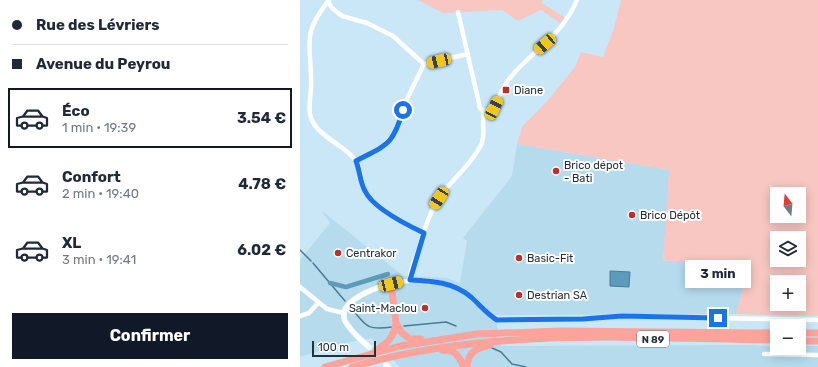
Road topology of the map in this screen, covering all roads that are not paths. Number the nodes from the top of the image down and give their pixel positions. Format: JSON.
{"nodes":[{"id":1,"x":578,"y":0,"type":"edge"},
{"id":2,"x":329,"y":1,"type":"edge"},
{"id":3,"x":458,"y":12,"type":"dead end"},
{"id":4,"x":468,"y":54,"type":"junction"},
{"id":5,"x":424,"y":64,"type":"junction"},
{"id":6,"x":484,"y":112,"type":"junction"},
{"id":7,"x":356,"y":161,"type":"junction"},
{"id":8,"x":424,"y":233,"type":"junction"},
{"id":9,"x":410,"y":280,"type":"junction"},
{"id":10,"x":391,"y":284,"type":"junction"},
{"id":11,"x":300,"y":287,"type":"edge"},
{"id":12,"x":318,"y":303,"type":"junction"},
{"id":13,"x":344,"y":313,"type":"junction"},
{"id":14,"x":300,"y":316,"type":"edge"},
{"id":15,"x":818,"y":320,"type":"edge"},
{"id":16,"x":396,"y":323,"type":"junction"},
{"id":17,"x":504,"y":332,"type":"junction"},
{"id":18,"x":770,"y":333,"type":"edge"},
{"id":19,"x":806,"y":333,"type":"edge"},
{"id":20,"x":818,"y":334,"type":"edge"},
{"id":21,"x":513,"y":340,"type":"junction"},
{"id":22,"x":770,"y":340,"type":"edge"},
{"id":23,"x":806,"y":341,"type":"edge"},
{"id":24,"x":818,"y":341,"type":"edge"},
{"id":25,"x":369,"y":347,"type":"dead end"},
{"id":26,"x":764,"y":354,"type":"dead end"},
{"id":27,"x":818,"y":355,"type":"edge"},
{"id":28,"x":364,"y":356,"type":"junction"},
{"id":29,"x":378,"y":360,"type":"junction"},
{"id":30,"x":325,"y":367,"type":"edge"},
{"id":31,"x":352,"y":367,"type":"edge"},
{"id":32,"x":466,"y":367,"type":"edge"}],
"edges":[{"from":1,"to":6,"type":"street"},
{"from":2,"to":5,"type":"street"},
{"from":2,"to":7,"type":"street"},
{"from":3,"to":4,"type":"street"},
{"from":4,"to":5,"type":"street"},
{"from":4,"to":6,"type":"street"},
{"from":5,"to":7,"type":"street"},
{"from":6,"to":8,"type":"street"},
{"from":7,"to":8,"type":"street"},
{"from":8,"to":9,"type":"street"},
{"from":9,"to":10,"type":"street"},
{"from":9,"to":15,"type":"street"},
{"from":10,"to":13,"type":"street"},
{"from":10,"to":16,"type":"highway"},
{"from":11,"to":12,"type":"street"},
{"from":12,"to":13,"type":"street"},
{"from":12,"to":14,"type":"street"},
{"from":13,"to":25,"type":"street"},
{"from":16,"to":17,"type":"highway"},
{"from":16,"to":28,"type":"highway"},
{"from":17,"to":18,"type":"highway","number":"N 89"},
{"from":17,"to":28,"type":"highway","number":"N 89"},
{"from":19,"to":20,"type":"highway"},
{"from":21,"to":22,"type":"highway","number":"N 89"},
{"from":21,"to":29,"type":"highway","number":"N 89"},
{"from":21,"to":32,"type":"highway"},
{"from":23,"to":24,"type":"highway"},
{"from":26,"to":27,"type":"street"},
{"from":28,"to":30,"type":"highway","number":"N 89"},
{"from":29,"to":31,"type":"highway","number":"N 89"},
{"from":29,"to":32,"type":"highway"}]}
